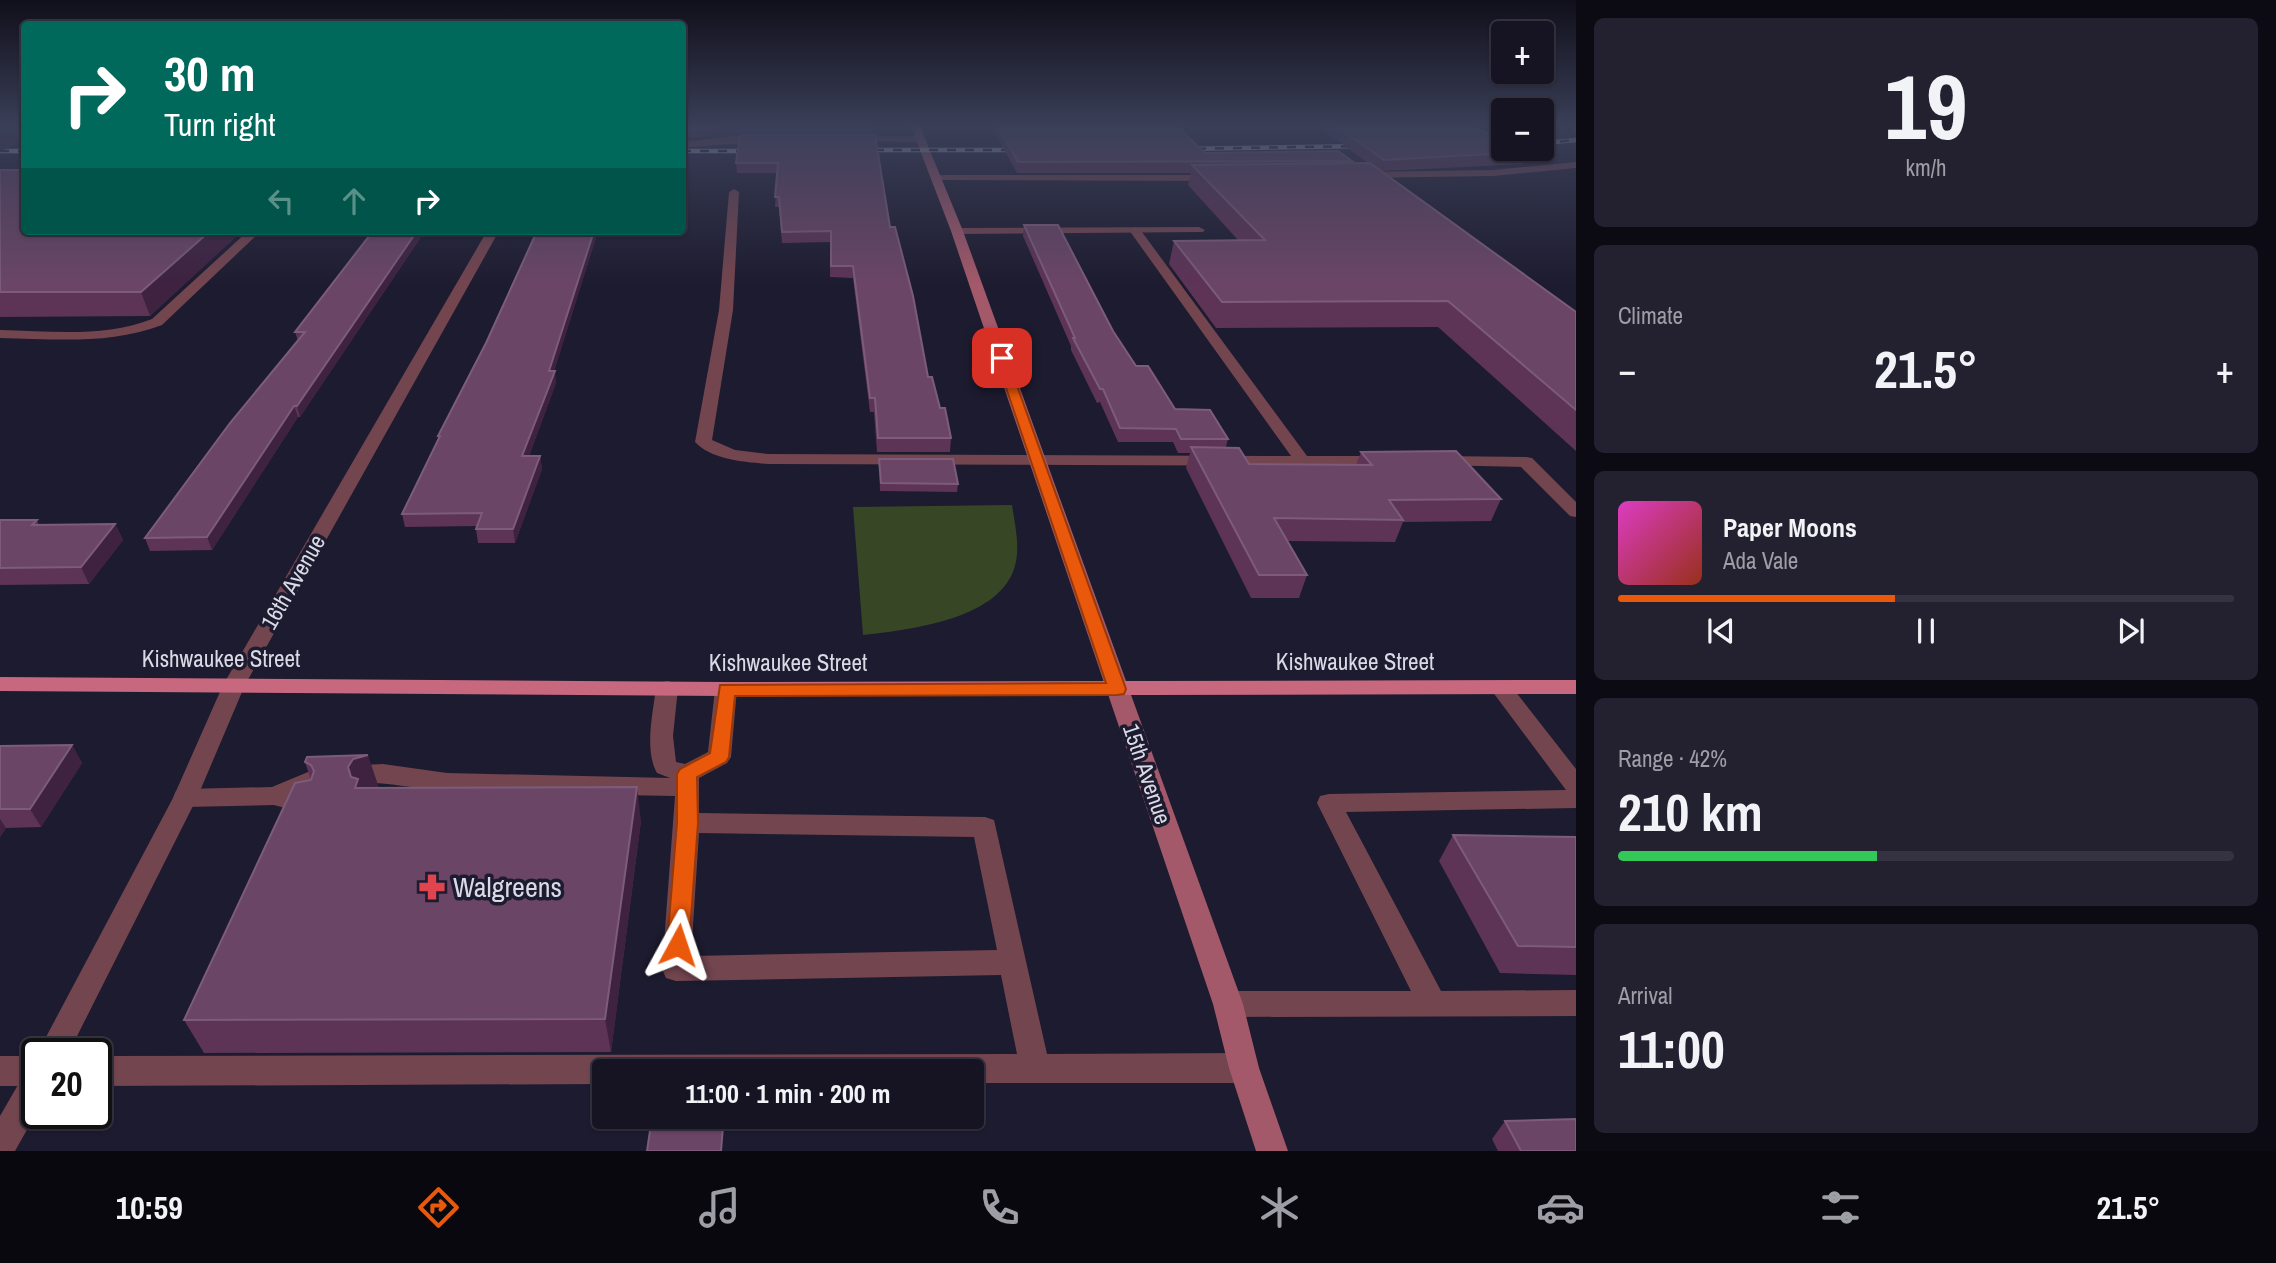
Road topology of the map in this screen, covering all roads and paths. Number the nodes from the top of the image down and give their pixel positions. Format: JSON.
{"nodes":[{"id":1,"x":935,"y":178,"type":"joint"},
{"id":2,"x":1231,"y":178,"type":"edge"},
{"id":3,"x":734,"y":192,"type":"dead end"},
{"id":4,"x":1135,"y":230,"type":"junction"},
{"id":5,"x":1199,"y":230,"type":"dead end"},
{"id":6,"x":957,"y":231,"type":"junction"},
{"id":7,"x":251,"y":235,"type":"edge"},
{"id":8,"x":491,"y":235,"type":"edge"},
{"id":9,"x":0,"y":334,"type":"edge"},
{"id":10,"x":1037,"y":459,"type":"junction"},
{"id":11,"x":1302,"y":460,"type":"junction"},
{"id":12,"x":1400,"y":461,"type":"edge"},
{"id":13,"x":1428,"y":461,"type":"edge"},
{"id":14,"x":1526,"y":462,"type":"joint"},
{"id":15,"x":1576,"y":512,"type":"edge"},
{"id":16,"x":0,"y":684,"type":"edge"},
{"id":17,"x":234,"y":685,"type":"junction"},
{"id":18,"x":1500,"y":687,"type":"junction"},
{"id":19,"x":1576,"y":687,"type":"edge"},
{"id":20,"x":667,"y":688,"type":"junction"},
{"id":21,"x":1117,"y":689,"type":"junction"},
{"id":22,"x":726,"y":690,"type":"junction"},
{"id":23,"x":686,"y":780,"type":"junction"},
{"id":24,"x":447,"y":782,"type":"junction"},
{"id":25,"x":1576,"y":786,"type":"edge"},
{"id":26,"x":274,"y":796,"type":"junction"},
{"id":27,"x":185,"y":798,"type":"junction"},
{"id":28,"x":386,"y":799,"type":"edge"},
{"id":29,"x":1576,"y":799,"type":"edge"},
{"id":30,"x":312,"y":806,"type":"edge"},
{"id":31,"x":688,"y":823,"type":"junction"},
{"id":32,"x":1013,"y":962,"type":"junction"},
{"id":33,"x":1576,"y":1003,"type":"edge"},
{"id":34,"x":1228,"y":1004,"type":"junction"},
{"id":35,"x":1433,"y":1004,"type":"junction"},
{"id":36,"x":60,"y":1038,"type":"edge"},
{"id":37,"x":1244,"y":1068,"type":"junction"},
{"id":38,"x":1035,"y":1069,"type":"junction"},
{"id":39,"x":0,"y":1071,"type":"edge"},
{"id":40,"x":21,"y":1071,"type":"edge"},
{"id":41,"x":112,"y":1071,"type":"edge"},
{"id":42,"x":21,"y":1110,"type":"edge"},
{"id":43,"x":0,"y":1147,"type":"edge"},
{"id":44,"x":1272,"y":1151,"type":"edge"}],
"edges":[{"from":1,"to":2,"type":"street"},
{"from":1,"to":6,"type":"main road","name":"15th Avenue"},
{"from":3,"to":10,"type":"street"},
{"from":4,"to":5,"type":"street"},
{"from":4,"to":6,"type":"street"},
{"from":4,"to":11,"type":"street"},
{"from":6,"to":10,"type":"main road","name":"15th Avenue"},
{"from":7,"to":9,"type":"street"},
{"from":8,"to":17,"type":"street","name":"16th Avenue"},
{"from":10,"to":11,"type":"lane"},
{"from":10,"to":21,"type":"main road","name":"15th Avenue"},
{"from":11,"to":12,"type":"lane"},
{"from":13,"to":14,"type":"lane"},
{"from":14,"to":15,"type":"street"},
{"from":16,"to":17,"type":"main road","name":"Kishwaukee Street"},
{"from":17,"to":20,"type":"main road","name":"Kishwaukee Street"},
{"from":17,"to":27,"type":"street","name":"16th Avenue"},
{"from":18,"to":19,"type":"main road","name":"Kishwaukee Street"},
{"from":18,"to":21,"type":"main road","name":"Kishwaukee Street"},
{"from":18,"to":25,"type":"street"},
{"from":20,"to":22,"type":"main road","name":"Kishwaukee Street"},
{"from":20,"to":23,"type":"street"},
{"from":21,"to":22,"type":"main road","name":"Kishwaukee Street"},
{"from":21,"to":34,"type":"main road","name":"15th Avenue"},
{"from":22,"to":23,"type":"street"},
{"from":23,"to":24,"type":"street"},
{"from":23,"to":31,"type":"street"},
{"from":24,"to":26,"type":"street"},
{"from":24,"to":28,"type":"street"},
{"from":26,"to":27,"type":"street"},
{"from":26,"to":30,"type":"street"},
{"from":27,"to":36,"type":"street","name":"16th Avenue"},
{"from":29,"to":35,"type":"street"},
{"from":31,"to":32,"type":"street"},
{"from":31,"to":32,"type":"street"},
{"from":32,"to":38,"type":"street"},
{"from":33,"to":35,"type":"street"},
{"from":34,"to":35,"type":"lane"},
{"from":34,"to":37,"type":"main road","name":"15th Avenue"},
{"from":37,"to":38,"type":"street"},
{"from":37,"to":44,"type":"main road","name":"15th Avenue"},
{"from":38,"to":41,"type":"street"},
{"from":39,"to":40,"type":"street"},
{"from":42,"to":43,"type":"street"}]}
